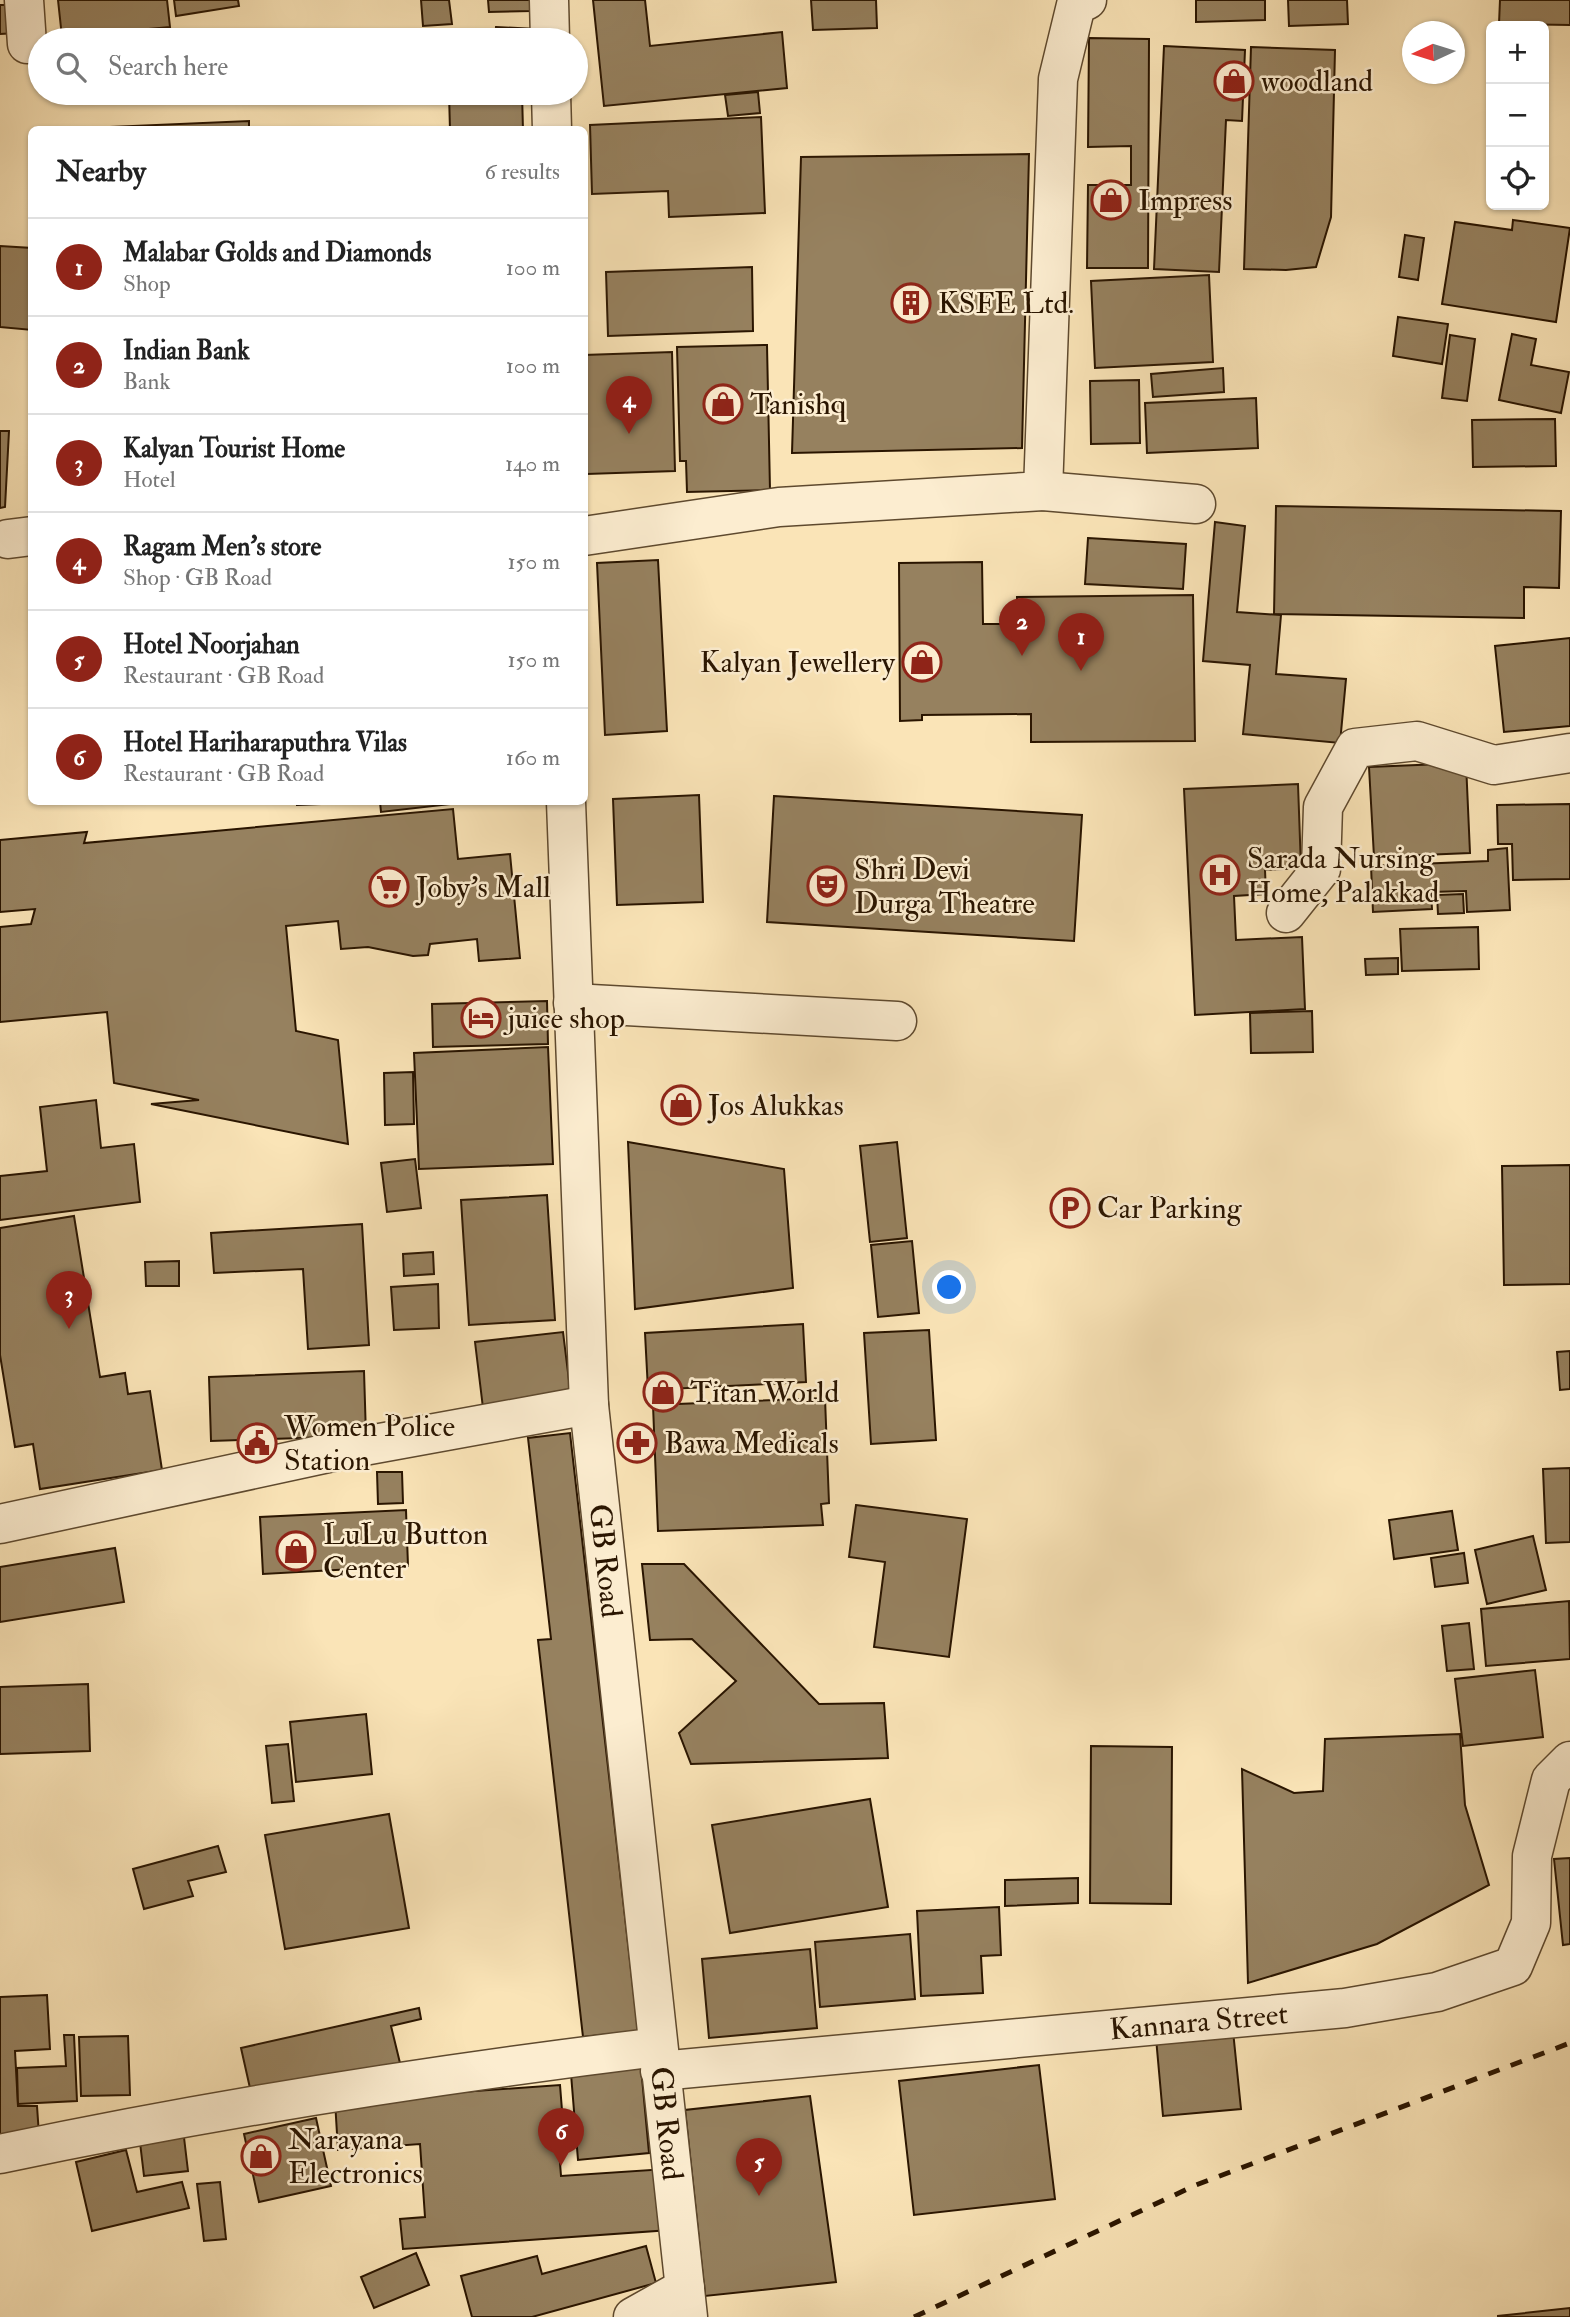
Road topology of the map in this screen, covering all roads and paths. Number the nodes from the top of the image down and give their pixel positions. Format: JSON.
{"nodes":[{"id":1,"x":24,"y":0,"type":"edge"},
{"id":2,"x":549,"y":0,"type":"edge"},
{"id":3,"x":1087,"y":0,"type":"edge"},
{"id":4,"x":550,"y":28,"type":"edge"},
{"id":5,"x":27,"y":44,"type":"dead end"},
{"id":6,"x":551,"y":105,"type":"edge"},
{"id":7,"x":552,"y":126,"type":"edge"},
{"id":8,"x":1043,"y":491,"type":"junction"},
{"id":9,"x":1196,"y":504,"type":"dead end"},
{"id":10,"x":588,"y":535,"type":"edge"},
{"id":11,"x":1570,"y":753,"type":"edge"},
{"id":12,"x":566,"y":805,"type":"edge"},
{"id":13,"x":1286,"y":913,"type":"dead end"},
{"id":14,"x":573,"y":1003,"type":"junction"},
{"id":15,"x":897,"y":1021,"type":"dead end"},
{"id":16,"x":589,"y":1405,"type":"junction"},
{"id":17,"x":0,"y":1524,"type":"edge"},
{"id":18,"x":1570,"y":1761,"type":"edge"},
{"id":19,"x":659,"y":2059,"type":"junction"},
{"id":20,"x":0,"y":2154,"type":"edge"},
{"id":21,"x":687,"y":2303,"type":"edge"},
{"id":22,"x":633,"y":2317,"type":"edge"}],
"edges":[{"from":1,"to":5,"type":"street"},
{"from":2,"to":4,"type":"street"},
{"from":3,"to":8,"type":"street"},
{"from":6,"to":7,"type":"street"},
{"from":8,"to":9,"type":"street"},
{"from":8,"to":10,"type":"street"},
{"from":11,"to":13,"type":"street"},
{"from":12,"to":14,"type":"street","name":"GB Road"},
{"from":14,"to":15,"type":"street"},
{"from":14,"to":16,"type":"street","name":"GB Road"},
{"from":16,"to":17,"type":"street"},
{"from":16,"to":19,"type":"street","name":"GB Road"},
{"from":18,"to":19,"type":"street","name":"Kannara Street"},
{"from":19,"to":20,"type":"street","name":"Kannara Street"},
{"from":19,"to":21,"type":"street","name":"GB Road"},
{"from":21,"to":22,"type":"street"}]}
